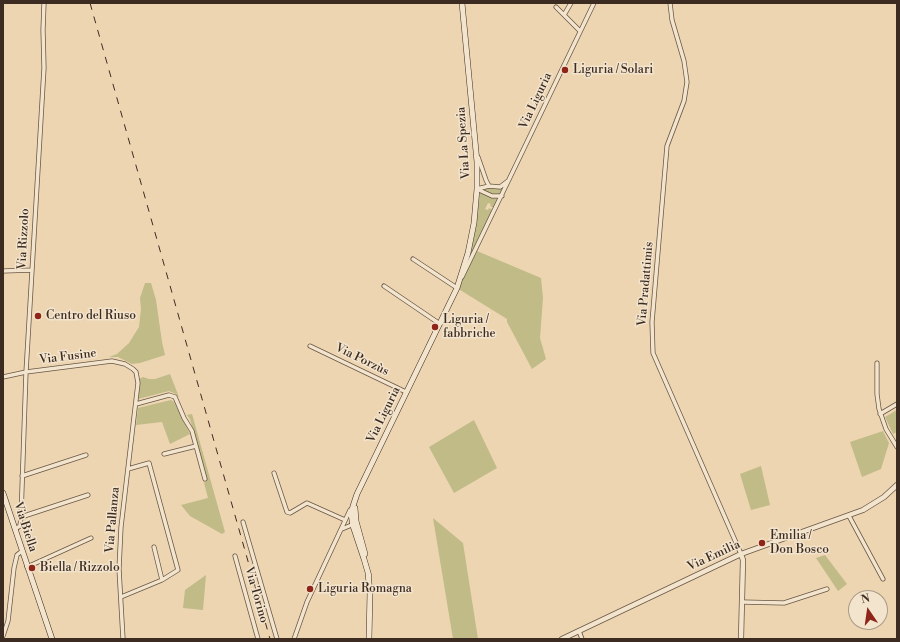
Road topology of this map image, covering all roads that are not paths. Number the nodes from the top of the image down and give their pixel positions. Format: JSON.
{"nodes":[{"id":1,"x":44,"y":3,"type":"edge"},
{"id":2,"x":462,"y":3,"type":"edge"},
{"id":3,"x":571,"y":3,"type":"edge"},
{"id":4,"x":594,"y":3,"type":"edge"},
{"id":5,"x":670,"y":3,"type":"edge"},
{"id":6,"x":556,"y":7,"type":"dead end"},
{"id":7,"x":564,"y":15,"type":"junction"},
{"id":8,"x":580,"y":31,"type":"junction"},
{"id":9,"x":476,"y":150,"type":"junction"},
{"id":10,"x":510,"y":179,"type":"junction"},
{"id":11,"x":490,"y":186,"type":"junction"},
{"id":12,"x":477,"y":189,"type":"junction"},
{"id":13,"x":502,"y":196,"type":"junction"},
{"id":14,"x":413,"y":259,"type":"dead end"},
{"id":15,"x":32,"y":270,"type":"junction"},
{"id":16,"x":3,"y":271,"type":"edge"},
{"id":17,"x":461,"y":280,"type":"junction"},
{"id":18,"x":384,"y":286,"type":"dead end"},
{"id":19,"x":457,"y":288,"type":"junction"},
{"id":20,"x":440,"y":324,"type":"junction"},
{"id":21,"x":310,"y":346,"type":"dead end"},
{"id":22,"x":877,"y":363,"type":"dead end"},
{"id":23,"x":133,"y":369,"type":"joint"},
{"id":24,"x":26,"y":372,"type":"junction"},
{"id":25,"x":3,"y":377,"type":"edge"},
{"id":26,"x":406,"y":392,"type":"junction"},
{"id":27,"x":136,"y":404,"type":"junction"},
{"id":28,"x":897,"y":404,"type":"edge"},
{"id":29,"x":880,"y":414,"type":"junction"},
{"id":30,"x":196,"y":446,"type":"junction"},
{"id":31,"x":897,"y":447,"type":"edge"},
{"id":32,"x":164,"y":454,"type":"dead end"},
{"id":33,"x":86,"y":455,"type":"dead end"},
{"id":34,"x":128,"y":469,"type":"junction"},
{"id":35,"x":274,"y":473,"type":"dead end"},
{"id":36,"x":22,"y":476,"type":"junction"},
{"id":37,"x":205,"y":479,"type":"dead end"},
{"id":38,"x":897,"y":485,"type":"edge"},
{"id":39,"x":3,"y":493,"type":"edge"},
{"id":40,"x":88,"y":495,"type":"dead end"},
{"id":41,"x":849,"y":516,"type":"junction"},
{"id":42,"x":21,"y":517,"type":"junction"},
{"id":43,"x":353,"y":518,"type":"junction"},
{"id":44,"x":345,"y":520,"type":"junction"},
{"id":45,"x":243,"y":522,"type":"dead end"},
{"id":46,"x":15,"y":529,"type":"junction"},
{"id":47,"x":341,"y":530,"type":"junction"},
{"id":48,"x":91,"y":538,"type":"dead end"},
{"id":49,"x":154,"y":547,"type":"dead end"},
{"id":50,"x":23,"y":554,"type":"junction"},
{"id":51,"x":741,"y":554,"type":"junction"},
{"id":52,"x":235,"y":556,"type":"dead end"},
{"id":53,"x":27,"y":567,"type":"junction"},
{"id":54,"x":883,"y":579,"type":"dead end"},
{"id":55,"x":162,"y":580,"type":"junction"},
{"id":56,"x":827,"y":589,"type":"dead end"},
{"id":57,"x":121,"y":597,"type":"junction"},
{"id":58,"x":742,"y":602,"type":"junction"},
{"id":59,"x":579,"y":631,"type":"junction"},
{"id":60,"x":3,"y":636,"type":"edge"},
{"id":61,"x":369,"y":638,"type":"edge"},
{"id":62,"x":52,"y":639,"type":"edge"},
{"id":63,"x":123,"y":639,"type":"edge"},
{"id":64,"x":258,"y":639,"type":"edge"},
{"id":65,"x":277,"y":639,"type":"edge"},
{"id":66,"x":294,"y":639,"type":"edge"},
{"id":67,"x":562,"y":639,"type":"edge"},
{"id":68,"x":582,"y":639,"type":"edge"},
{"id":69,"x":741,"y":639,"type":"edge"}],
"edges":[{"from":1,"to":15,"type":"street","name":"Via Rizzolo"},
{"from":2,"to":9,"type":"main road","name":"Via La Spezia"},
{"from":3,"to":7,"type":"street"},
{"from":4,"to":8,"type":"street","name":"Via Liguria"},
{"from":5,"to":51,"type":"street","name":"Via Pradattimis"},
{"from":6,"to":7,"type":"street"},
{"from":7,"to":8,"type":"street"},
{"from":8,"to":10,"type":"street","name":"Via Liguria"},
{"from":9,"to":11,"type":"street"},
{"from":9,"to":12,"type":"main road","name":"Via La Spezia"},
{"from":10,"to":11,"type":"street"},
{"from":10,"to":13,"type":"street","name":"Via Liguria"},
{"from":11,"to":12,"type":"street"},
{"from":12,"to":13,"type":"street"},
{"from":12,"to":17,"type":"main road","name":"Via La Spezia"},
{"from":13,"to":17,"type":"street","name":"Via Liguria"},
{"from":14,"to":19,"type":"street"},
{"from":15,"to":16,"type":"street"},
{"from":15,"to":24,"type":"street","name":"Via Rizzolo"},
{"from":17,"to":19,"type":"main road","name":"Via Liguria"},
{"from":18,"to":20,"type":"street"},
{"from":19,"to":20,"type":"main road","name":"Via Liguria"},
{"from":20,"to":26,"type":"main road","name":"Via Liguria"},
{"from":21,"to":26,"type":"street","name":"Via Porzùs"},
{"from":22,"to":29,"type":"street"},
{"from":23,"to":24,"type":"street","name":"Via Fusine"},
{"from":23,"to":27,"type":"street","name":"Via Pallanza"},
{"from":24,"to":25,"type":"street","name":"Via Fusine"},
{"from":24,"to":36,"type":"street","name":"Via Rizzolo"},
{"from":26,"to":43,"type":"main road","name":"Via Liguria"},
{"from":27,"to":30,"type":"street"},
{"from":27,"to":34,"type":"street","name":"Via Pallanza"},
{"from":28,"to":29,"type":"street"},
{"from":29,"to":31,"type":"street"},
{"from":30,"to":32,"type":"street"},
{"from":30,"to":37,"type":"street"},
{"from":33,"to":36,"type":"street"},
{"from":34,"to":55,"type":"street"},
{"from":34,"to":57,"type":"street","name":"Via Pallanza"},
{"from":35,"to":44,"type":"street"},
{"from":36,"to":42,"type":"street","name":"Via Rizzolo"},
{"from":38,"to":41,"type":"street","name":"Via Emilia"},
{"from":39,"to":46,"type":"main road","name":"Via Biella"},
{"from":40,"to":42,"type":"street"},
{"from":41,"to":51,"type":"street","name":"Via Emilia"},
{"from":41,"to":54,"type":"street"},
{"from":42,"to":46,"type":"street","name":"Via Rizzolo"},
{"from":43,"to":44,"type":"street"},
{"from":43,"to":47,"type":"street"},
{"from":43,"to":61,"type":"main road"},
{"from":44,"to":47,"type":"street"},
{"from":45,"to":65,"type":"street"},
{"from":46,"to":50,"type":"main road","name":"Via Biella"},
{"from":47,"to":66,"type":"street"},
{"from":48,"to":53,"type":"street","name":"Via Biella"},
{"from":49,"to":55,"type":"street"},
{"from":50,"to":53,"type":"main road","name":"Via Biella"},
{"from":50,"to":60,"type":"street"},
{"from":51,"to":58,"type":"street"},
{"from":51,"to":59,"type":"street","name":"Via Emilia"},
{"from":52,"to":64,"type":"street","name":"Via Torino"},
{"from":53,"to":62,"type":"main road","name":"Via Biella"},
{"from":55,"to":57,"type":"street"},
{"from":56,"to":58,"type":"street"},
{"from":57,"to":63,"type":"street","name":"Via Pallanza"},
{"from":58,"to":69,"type":"street"},
{"from":59,"to":67,"type":"street","name":"Via Emilia"},
{"from":59,"to":68,"type":"street"}]}
